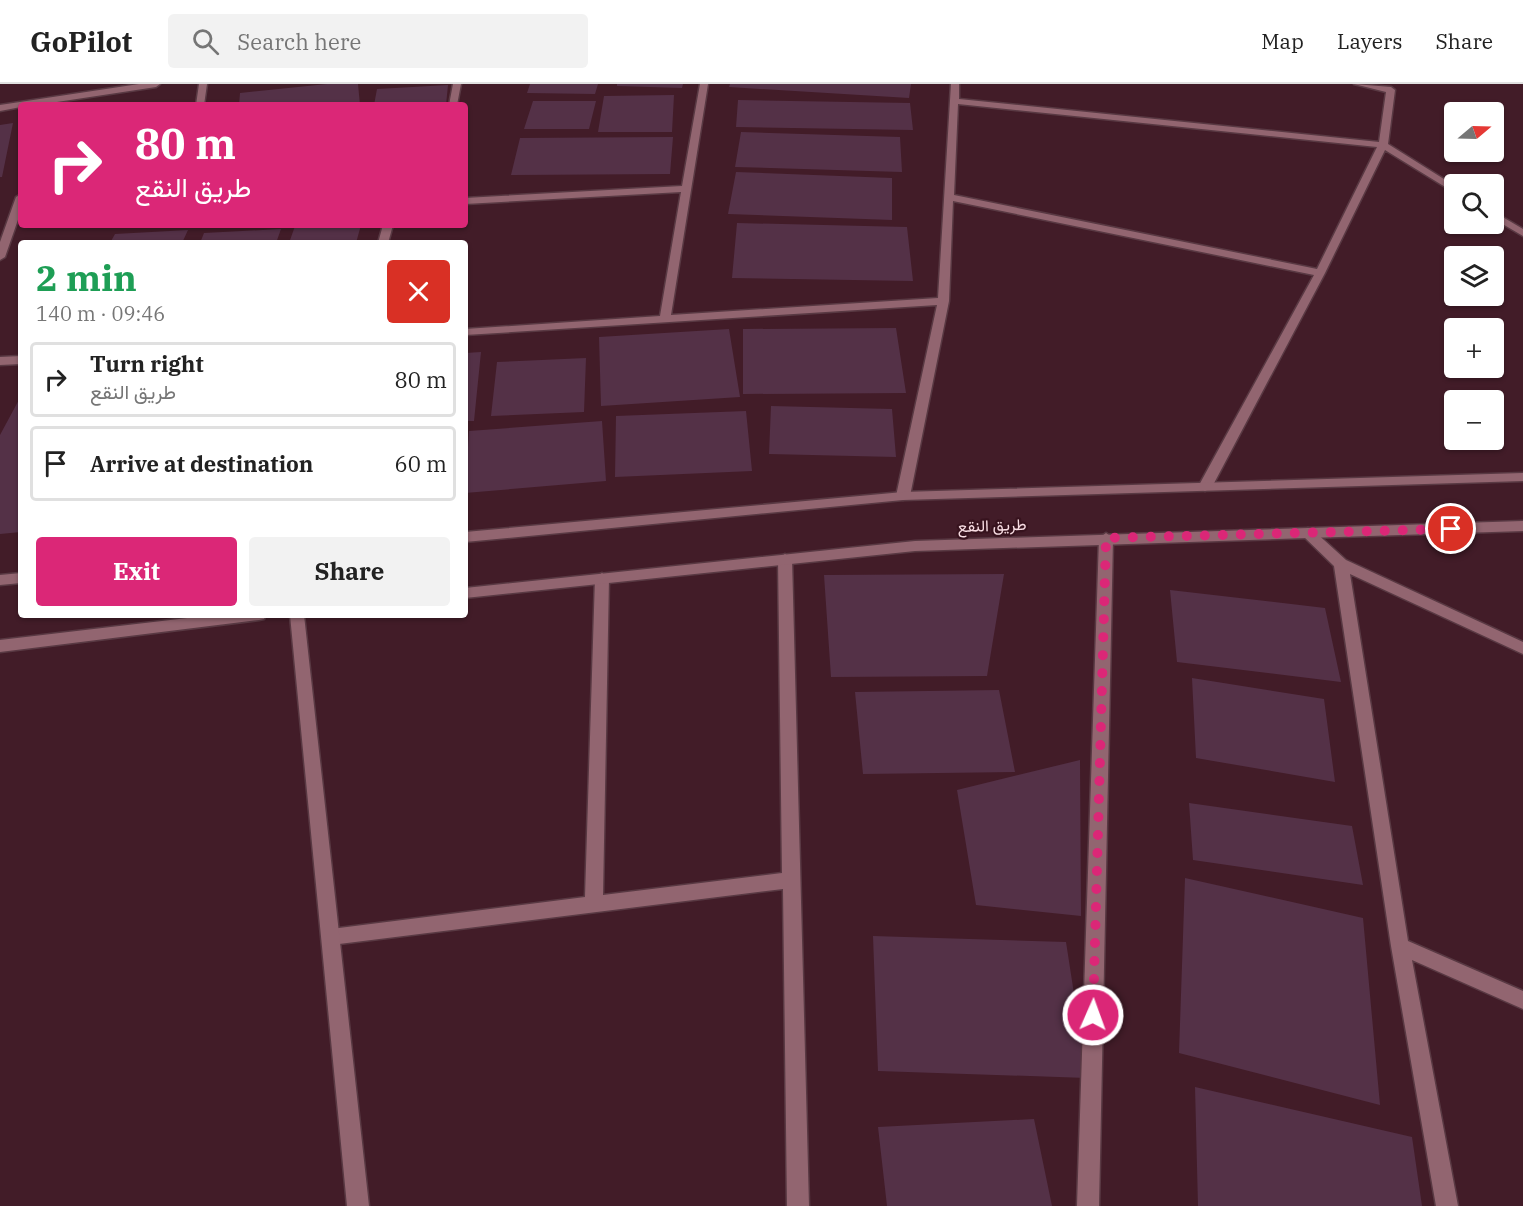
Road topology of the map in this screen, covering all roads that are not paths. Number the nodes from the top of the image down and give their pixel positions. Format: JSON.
{"nodes":[{"id":1,"x":156,"y":84,"type":"edge"},
{"id":2,"x":203,"y":84,"type":"edge"},
{"id":3,"x":457,"y":84,"type":"edge"},
{"id":4,"x":704,"y":84,"type":"edge"},
{"id":5,"x":955,"y":84,"type":"edge"},
{"id":6,"x":1358,"y":84,"type":"edge"},
{"id":7,"x":954,"y":101,"type":"junction"},
{"id":8,"x":53,"y":102,"type":"edge"},
{"id":9,"x":201,"y":102,"type":"edge"},
{"id":10,"x":454,"y":102,"type":"edge"},
{"id":11,"x":18,"y":106,"type":"edge"},
{"id":12,"x":0,"y":108,"type":"edge"},
{"id":13,"x":1383,"y":145,"type":"junction"},
{"id":14,"x":1444,"y":183,"type":"edge"},
{"id":15,"x":688,"y":189,"type":"junction"},
{"id":16,"x":949,"y":197,"type":"junction"},
{"id":17,"x":468,"y":201,"type":"edge"},
{"id":18,"x":1504,"y":221,"type":"edge"},
{"id":19,"x":16,"y":224,"type":"edge"},
{"id":20,"x":1523,"y":233,"type":"edge"},
{"id":21,"x":0,"y":257,"type":"edge"},
{"id":22,"x":1320,"y":273,"type":"junction"},
{"id":23,"x":943,"y":301,"type":"junction"},
{"id":24,"x":665,"y":319,"type":"junction"},
{"id":25,"x":468,"y":332,"type":"edge"},
{"id":26,"x":18,"y":360,"type":"edge"},
{"id":27,"x":0,"y":361,"type":"edge"},
{"id":28,"x":1523,"y":477,"type":"edge"},
{"id":29,"x":1205,"y":487,"type":"junction"},
{"id":30,"x":903,"y":496,"type":"junction"},
{"id":31,"x":1523,"y":526,"type":"edge"},
{"id":32,"x":1308,"y":533,"type":"junction"},
{"id":33,"x":468,"y":537,"type":"edge"},
{"id":34,"x":1106,"y":538,"type":"junction"},
{"id":35,"x":785,"y":559,"type":"junction"},
{"id":36,"x":1341,"y":564,"type":"junction"},
{"id":37,"x":18,"y":578,"type":"edge"},
{"id":38,"x":602,"y":579,"type":"junction"},
{"id":39,"x":0,"y":580,"type":"edge"},
{"id":40,"x":468,"y":593,"type":"edge"},
{"id":41,"x":234,"y":618,"type":"edge"},
{"id":42,"x":297,"y":618,"type":"edge"},
{"id":43,"x":0,"y":646,"type":"edge"},
{"id":44,"x":1523,"y":648,"type":"edge"},
{"id":45,"x":791,"y":880,"type":"junction"},
{"id":46,"x":594,"y":904,"type":"junction"},
{"id":47,"x":331,"y":937,"type":"junction"},
{"id":48,"x":1400,"y":946,"type":"junction"},
{"id":49,"x":1523,"y":1000,"type":"edge"},
{"id":50,"x":358,"y":1206,"type":"edge"},
{"id":51,"x":798,"y":1206,"type":"edge"},
{"id":52,"x":1088,"y":1206,"type":"edge"},
{"id":53,"x":1447,"y":1206,"type":"edge"}],
"edges":[{"from":1,"to":8,"type":"street"},
{"from":2,"to":9,"type":"street"},
{"from":3,"to":10,"type":"street"},
{"from":4,"to":15,"type":"street"},
{"from":5,"to":7,"type":"street"},
{"from":6,"to":13,"type":"street"},
{"from":7,"to":13,"type":"street"},
{"from":7,"to":16,"type":"street"},
{"from":11,"to":12,"type":"street"},
{"from":13,"to":14,"type":"street"},
{"from":13,"to":22,"type":"street"},
{"from":15,"to":17,"type":"street"},
{"from":15,"to":24,"type":"street"},
{"from":16,"to":22,"type":"street"},
{"from":16,"to":23,"type":"street"},
{"from":18,"to":20,"type":"street"},
{"from":19,"to":21,"type":"street"},
{"from":22,"to":29,"type":"street"},
{"from":23,"to":24,"type":"street"},
{"from":23,"to":30,"type":"street"},
{"from":24,"to":25,"type":"street"},
{"from":26,"to":27,"type":"street"},
{"from":28,"to":29,"type":"street","name":"طريق النقع"},
{"from":29,"to":30,"type":"street","name":"طريق النقع"},
{"from":30,"to":33,"type":"street","name":"طريق النقع"},
{"from":31,"to":32,"type":"street","name":"طريق النقع"},
{"from":32,"to":34,"type":"street","name":"طريق النقع"},
{"from":32,"to":36,"type":"street"},
{"from":34,"to":35,"type":"street","name":"طريق النقع"},
{"from":34,"to":52,"type":"street"},
{"from":35,"to":38,"type":"street","name":"طريق النقع"},
{"from":35,"to":45,"type":"street"},
{"from":36,"to":44,"type":"street"},
{"from":36,"to":48,"type":"street"},
{"from":37,"to":39,"type":"street"},
{"from":38,"to":40,"type":"street","name":"طريق النقع"},
{"from":38,"to":46,"type":"street"},
{"from":41,"to":43,"type":"street"},
{"from":42,"to":47,"type":"street"},
{"from":45,"to":46,"type":"street"},
{"from":45,"to":51,"type":"street"},
{"from":46,"to":47,"type":"street"},
{"from":47,"to":50,"type":"street"},
{"from":48,"to":49,"type":"street"},
{"from":48,"to":53,"type":"street"}]}
